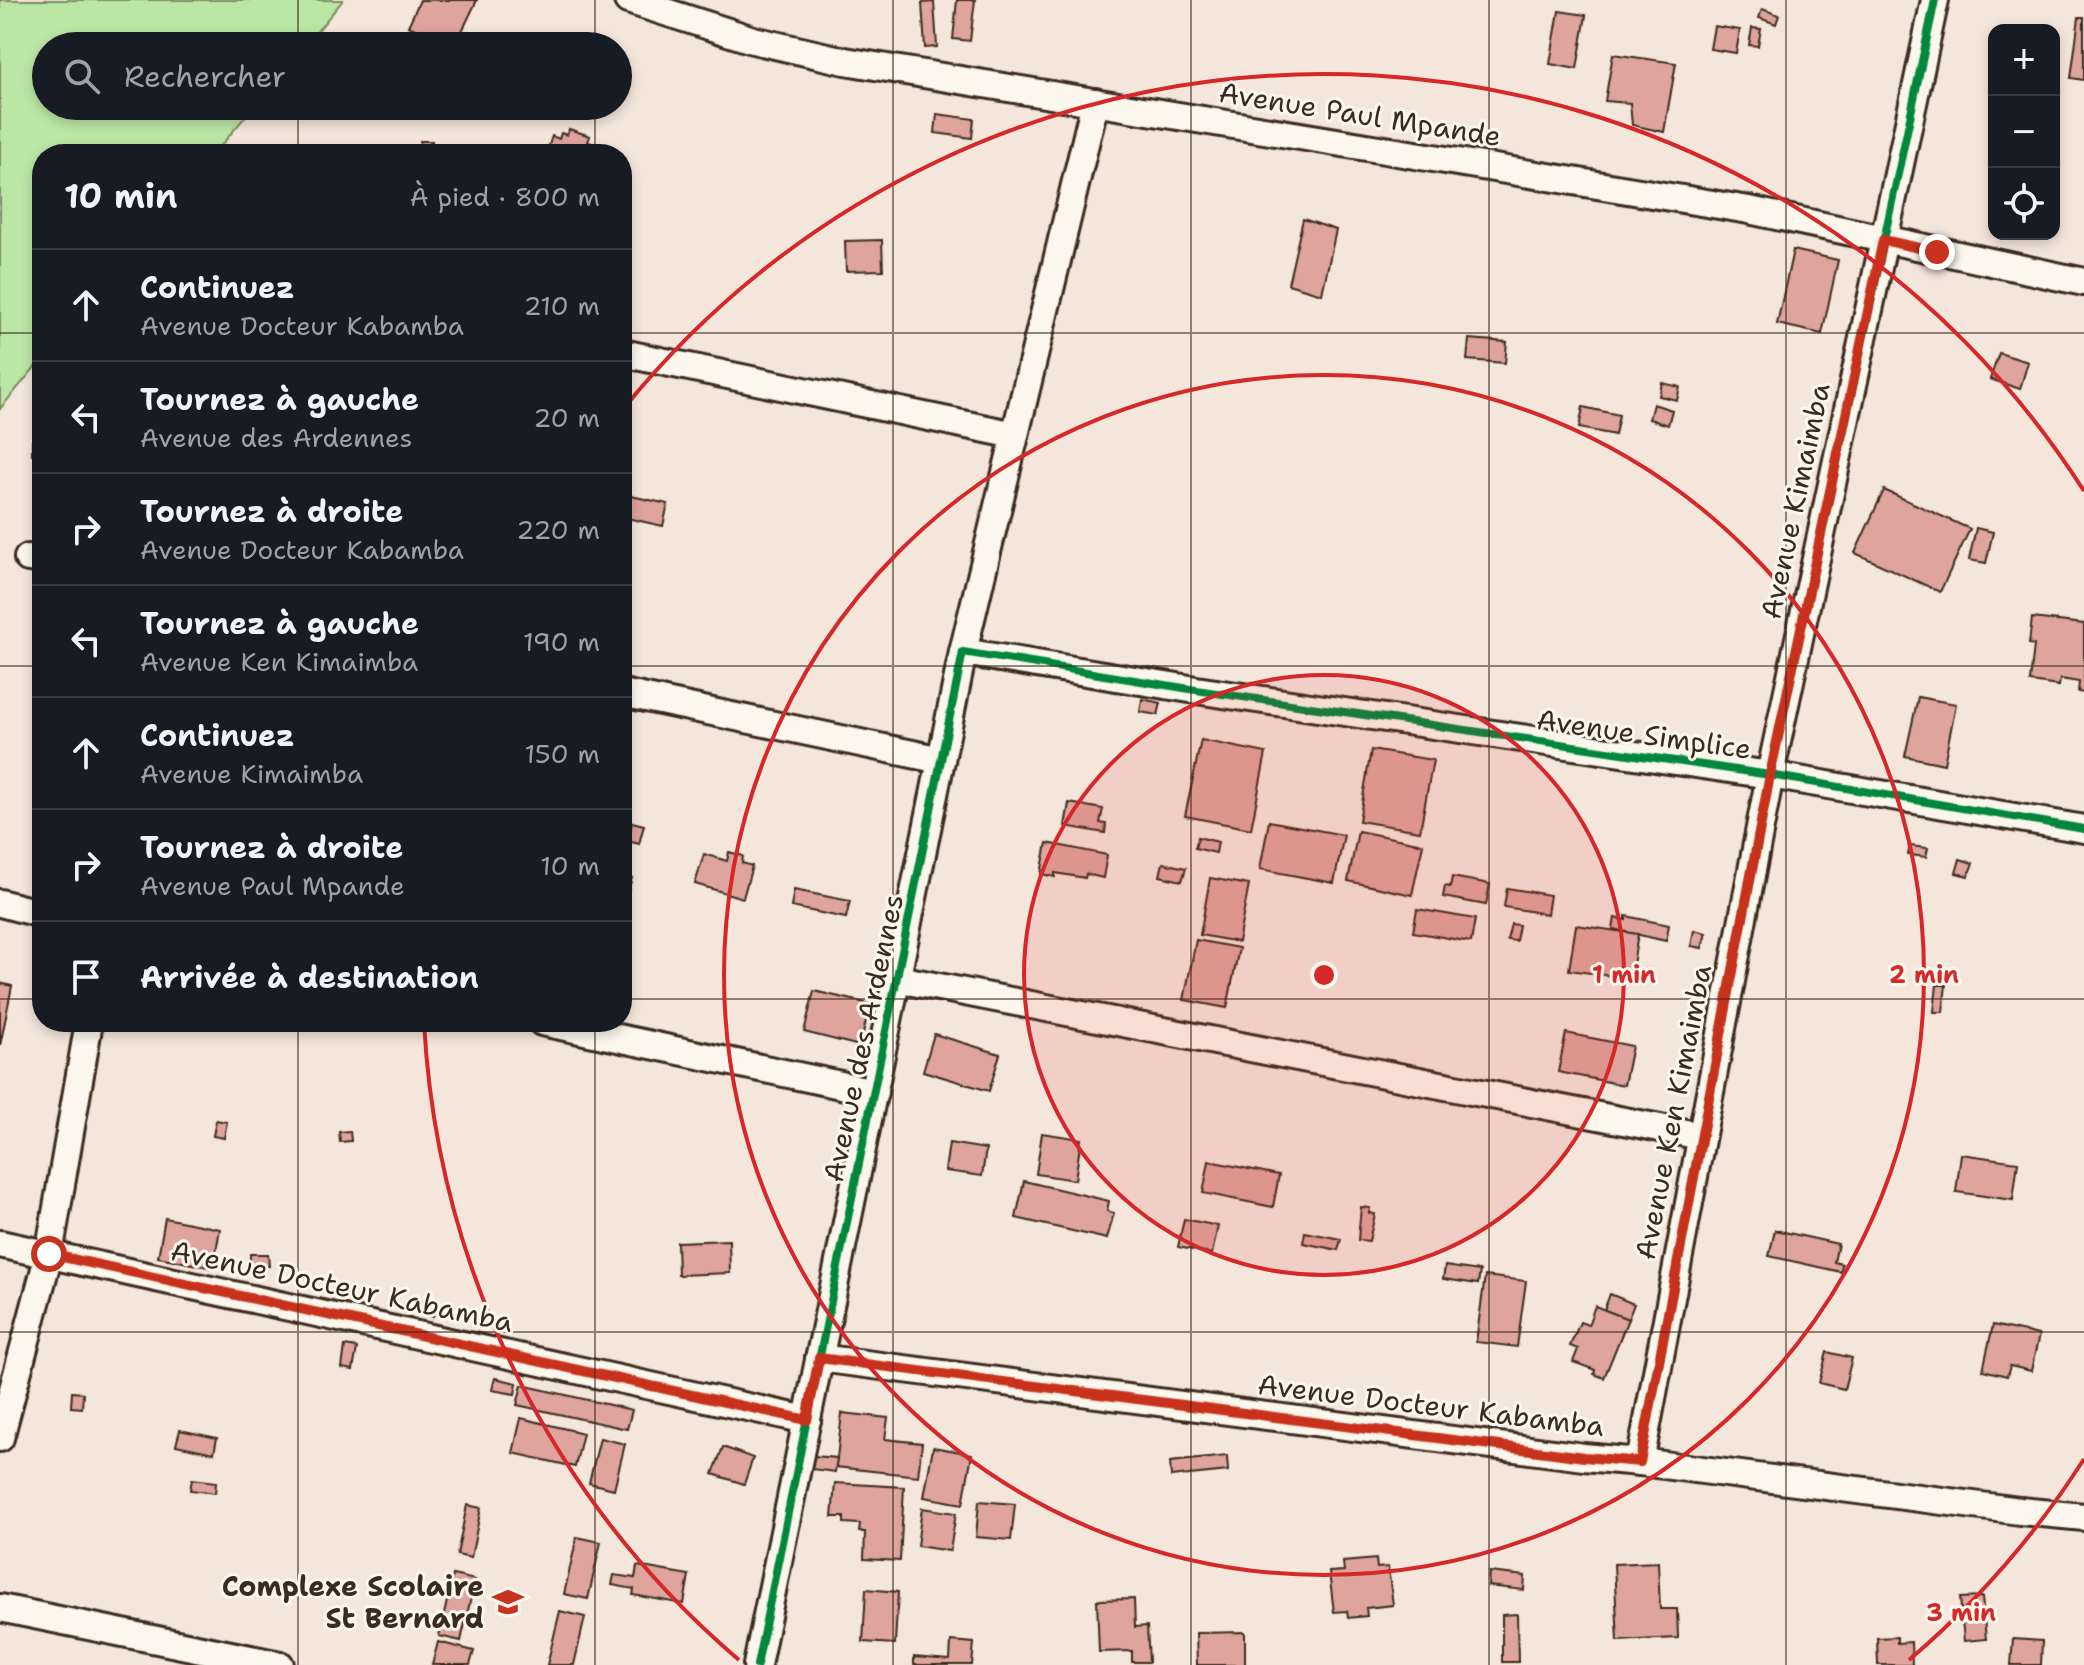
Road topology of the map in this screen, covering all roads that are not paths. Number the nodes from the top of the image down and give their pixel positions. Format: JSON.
{"nodes":[{"id":1,"x":628,"y":0,"type":"edge"},
{"id":2,"x":1935,"y":0,"type":"edge"},
{"id":3,"x":1095,"y":102,"type":"junction"},
{"id":4,"x":1883,"y":240,"type":"junction"},
{"id":5,"x":2084,"y":282,"type":"edge"},
{"id":6,"x":632,"y":355,"type":"edge"},
{"id":7,"x":1015,"y":435,"type":"junction"},
{"id":8,"x":963,"y":652,"type":"junction"},
{"id":9,"x":632,"y":695,"type":"edge"},
{"id":10,"x":941,"y":760,"type":"junction"},
{"id":11,"x":1770,"y":775,"type":"junction"},
{"id":12,"x":2084,"y":829,"type":"edge"},
{"id":13,"x":0,"y":903,"type":"edge"},
{"id":14,"x":32,"y":911,"type":"edge"},
{"id":15,"x":898,"y":979,"type":"junction"},
{"id":16,"x":87,"y":1032,"type":"edge"},
{"id":17,"x":589,"y":1032,"type":"edge"},
{"id":18,"x":874,"y":1092,"type":"junction"},
{"id":19,"x":1701,"y":1136,"type":"junction"},
{"id":20,"x":0,"y":1244,"type":"edge"},
{"id":21,"x":49,"y":1254,"type":"junction"},
{"id":22,"x":819,"y":1358,"type":"junction"},
{"id":23,"x":807,"y":1420,"type":"junction"},
{"id":24,"x":0,"y":1438,"type":"edge"},
{"id":25,"x":1640,"y":1462,"type":"junction"},
{"id":26,"x":2084,"y":1517,"type":"edge"},
{"id":27,"x":0,"y":1608,"type":"edge"},
{"id":28,"x":280,"y":1665,"type":"edge"},
{"id":29,"x":757,"y":1665,"type":"edge"}],
"edges":[{"from":1,"to":3,"type":"street","name":"Avenue Paul Mpande"},
{"from":2,"to":4,"type":"street","name":"Avenue Kimaimba"},
{"from":3,"to":4,"type":"street","name":"Avenue Paul Mpande"},
{"from":3,"to":7,"type":"street","name":"Avenue des Ardennes"},
{"from":4,"to":5,"type":"street","name":"Avenue Paul Mpande"},
{"from":4,"to":11,"type":"street","name":"Avenue Kimaimba"},
{"from":6,"to":7,"type":"street"},
{"from":7,"to":8,"type":"street","name":"Avenue des Ardennes"},
{"from":8,"to":10,"type":"street","name":"Avenue des Ardennes"},
{"from":8,"to":11,"type":"street","name":"Avenue Simplice"},
{"from":9,"to":10,"type":"street"},
{"from":10,"to":15,"type":"street","name":"Avenue des Ardennes"},
{"from":11,"to":12,"type":"street","name":"Avenue Simplice"},
{"from":11,"to":19,"type":"street","name":"Avenue Ken Kimaimba"},
{"from":13,"to":14,"type":"street"},
{"from":15,"to":18,"type":"street","name":"Avenue des Ardennes"},
{"from":15,"to":19,"type":"street"},
{"from":16,"to":21,"type":"street"},
{"from":17,"to":18,"type":"street"},
{"from":18,"to":22,"type":"street","name":"Avenue des Ardennes"},
{"from":19,"to":25,"type":"street","name":"Avenue Ken Kimaimba"},
{"from":20,"to":21,"type":"street","name":"Avenue Docteur Kabamba"},
{"from":21,"to":23,"type":"street","name":"Avenue Docteur Kabamba"},
{"from":21,"to":24,"type":"street"},
{"from":22,"to":23,"type":"street","name":"Avenue des Ardennes"},
{"from":22,"to":25,"type":"street","name":"Avenue Docteur Kabamba"},
{"from":23,"to":29,"type":"street","name":"Avenue des Ardennes"},
{"from":25,"to":26,"type":"street","name":"Avenue Docteur Kabamba"},
{"from":27,"to":28,"type":"street"}]}
